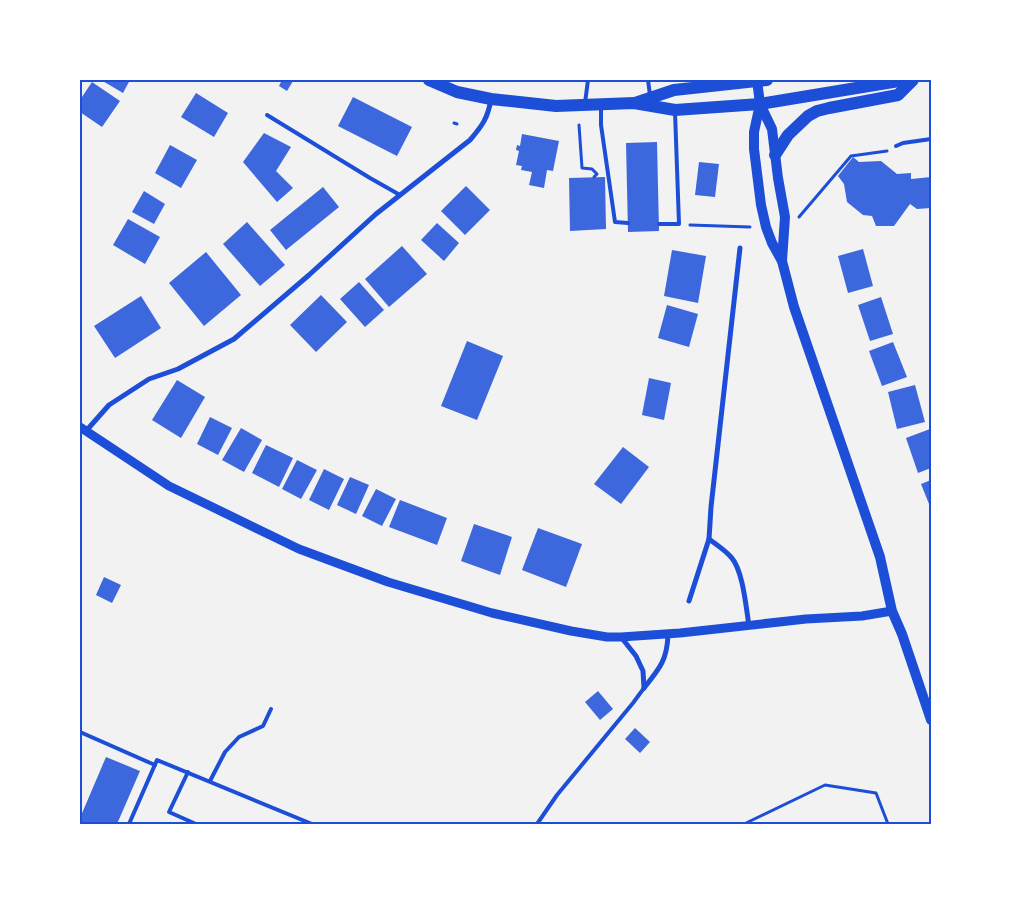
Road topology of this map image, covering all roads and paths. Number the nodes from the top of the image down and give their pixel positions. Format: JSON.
{"nodes":[{"id":1,"x":429,"y":80,"type":"edge"},
{"id":2,"x":588,"y":80,"type":"edge"},
{"id":3,"x":648,"y":80,"type":"edge"},
{"id":4,"x":760,"y":80,"type":"edge"},
{"id":5,"x":905,"y":80,"type":"edge"},
{"id":6,"x":913,"y":80,"type":"edge"},
{"id":7,"x":650,"y":97,"type":"junction"},
{"id":8,"x":491,"y":99,"type":"junction"},
{"id":9,"x":634,"y":103,"type":"junction"},
{"id":10,"x":601,"y":104,"type":"junction"},
{"id":11,"x":760,"y":104,"type":"junction"},
{"id":12,"x":585,"y":105,"type":"junction"},
{"id":13,"x":675,"y":110,"type":"junction"},
{"id":14,"x":267,"y":115,"type":"dead end"},
{"id":15,"x":579,"y":125,"type":"dead end"},
{"id":16,"x":931,"y":139,"type":"edge"},
{"id":17,"x":896,"y":146,"type":"joint"},
{"id":18,"x":775,"y":155,"type":"junction"},
{"id":19,"x":594,"y":177,"type":"dead end"},
{"id":20,"x":400,"y":195,"type":"junction"},
{"id":21,"x":800,"y":217,"type":"dead end"},
{"id":22,"x":628,"y":223,"type":"dead end"},
{"id":23,"x":659,"y":224,"type":"dead end"},
{"id":24,"x":680,"y":224,"type":"junction"},
{"id":25,"x":750,"y":227,"type":"dead end"},
{"id":26,"x":740,"y":248,"type":"dead end"},
{"id":27,"x":782,"y":261,"type":"junction"},
{"id":28,"x":83,"y":429,"type":"edge"},
{"id":29,"x":710,"y":539,"type":"junction"},
{"id":30,"x":689,"y":601,"type":"dead end"},
{"id":31,"x":892,"y":611,"type":"junction"},
{"id":32,"x":749,"y":626,"type":"junction"},
{"id":33,"x":668,"y":634,"type":"junction"},
{"id":34,"x":621,"y":637,"type":"junction"},
{"id":35,"x":644,"y":688,"type":"junction"},
{"id":36,"x":271,"y":709,"type":"dead end"},
{"id":37,"x":931,"y":720,"type":"edge"},
{"id":38,"x":80,"y":732,"type":"edge"},
{"id":39,"x":154,"y":765,"type":"junction"},
{"id":40,"x":188,"y":772,"type":"junction"},
{"id":41,"x":210,"y":781,"type":"junction"},
{"id":42,"x":129,"y":824,"type":"edge"},
{"id":43,"x":196,"y":824,"type":"edge"},
{"id":44,"x":312,"y":824,"type":"edge"},
{"id":45,"x":537,"y":824,"type":"edge"},
{"id":46,"x":744,"y":824,"type":"edge"},
{"id":47,"x":888,"y":824,"type":"edge"}],
"edges":[{"from":1,"to":8,"type":"main road"},
{"from":2,"to":12,"type":"lane"},
{"from":3,"to":7,"type":"lane"},
{"from":4,"to":7,"type":"main road"},
{"from":4,"to":11,"type":"main road"},
{"from":5,"to":11,"type":"main road"},
{"from":6,"to":18,"type":"main road"},
{"from":7,"to":9,"type":"main road"},
{"from":8,"to":12,"type":"main road"},
{"from":8,"to":20,"type":"street"},
{"from":9,"to":10,"type":"main road"},
{"from":9,"to":13,"type":"main road"},
{"from":10,"to":12,"type":"main road"},
{"from":10,"to":22,"type":"lane"},
{"from":11,"to":13,"type":"main road"},
{"from":11,"to":18,"type":"main road"},
{"from":11,"to":27,"type":"main road"},
{"from":13,"to":24,"type":"lane"},
{"from":14,"to":20,"type":"lane"},
{"from":15,"to":19,"type":"path"},
{"from":16,"to":17,"type":"lane"},
{"from":17,"to":21,"type":"path"},
{"from":18,"to":27,"type":"main road"},
{"from":20,"to":28,"type":"street"},
{"from":23,"to":24,"type":"lane"},
{"from":24,"to":25,"type":"path"},
{"from":26,"to":29,"type":"street"},
{"from":27,"to":31,"type":"main road"},
{"from":28,"to":34,"type":"street"},
{"from":29,"to":30,"type":"street"},
{"from":29,"to":32,"type":"street"},
{"from":31,"to":32,"type":"street"},
{"from":31,"to":37,"type":"main road"},
{"from":32,"to":33,"type":"street"},
{"from":33,"to":34,"type":"street"},
{"from":33,"to":35,"type":"street"},
{"from":34,"to":35,"type":"street"},
{"from":35,"to":45,"type":"lane"},
{"from":36,"to":41,"type":"lane"},
{"from":38,"to":39,"type":"lane"},
{"from":39,"to":40,"type":"lane"},
{"from":39,"to":42,"type":"lane"},
{"from":40,"to":41,"type":"lane"},
{"from":40,"to":43,"type":"lane"},
{"from":41,"to":44,"type":"lane"},
{"from":46,"to":47,"type":"path"}]}
